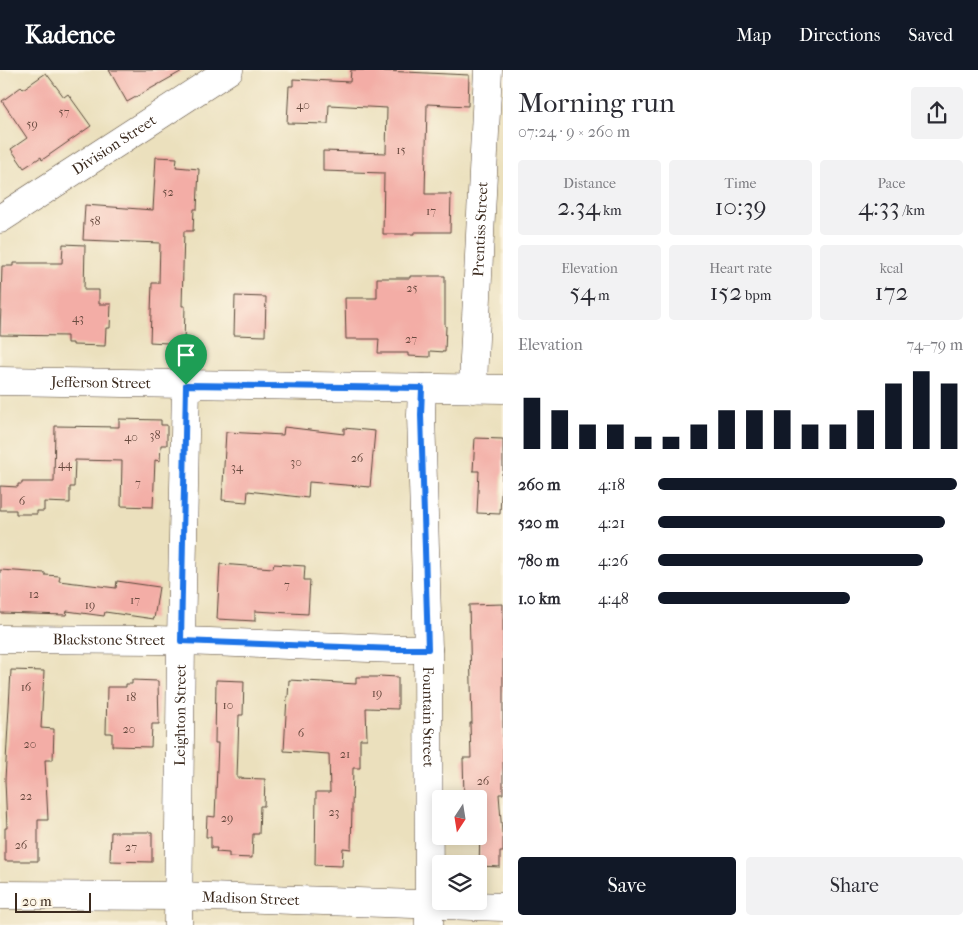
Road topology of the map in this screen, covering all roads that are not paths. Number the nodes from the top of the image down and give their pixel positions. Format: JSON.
{"nodes":[{"id":1,"x":488,"y":70,"type":"edge"},
{"id":2,"x":220,"y":72,"type":"edge"},
{"id":3,"x":0,"y":219,"type":"edge"},
{"id":4,"x":0,"y":381,"type":"edge"},
{"id":5,"x":186,"y":385,"type":"junction"},
{"id":6,"x":422,"y":388,"type":"junction"},
{"id":7,"x":473,"y":389,"type":"junction"},
{"id":8,"x":503,"y":389,"type":"edge"},
{"id":9,"x":0,"y":639,"type":"edge"},
{"id":10,"x":181,"y":641,"type":"junction"},
{"id":11,"x":428,"y":649,"type":"junction"},
{"id":12,"x":0,"y":895,"type":"edge"},
{"id":13,"x":178,"y":896,"type":"junction"},
{"id":14,"x":503,"y":907,"type":"edge"},
{"id":15,"x":429,"y":915,"type":"edge"},
{"id":16,"x":178,"y":925,"type":"edge"}],
"edges":[{"from":1,"to":7,"type":"street","name":"Prentiss Street"},
{"from":2,"to":3,"type":"street","name":"Division Street"},
{"from":4,"to":5,"type":"street","name":"Jefferson Street"},
{"from":5,"to":6,"type":"street","name":"Jefferson Street"},
{"from":5,"to":10,"type":"street","name":"Leighton Street"},
{"from":6,"to":7,"type":"street","name":"Jefferson Street"},
{"from":6,"to":11,"type":"street","name":"Fountain Street"},
{"from":7,"to":8,"type":"street","name":"Jefferson Street"},
{"from":9,"to":10,"type":"street","name":"Blackstone Street"},
{"from":10,"to":11,"type":"street","name":"Blackstone Street"},
{"from":10,"to":13,"type":"street","name":"Leighton Street"},
{"from":11,"to":15,"type":"street","name":"Fountain Street"},
{"from":12,"to":13,"type":"street","name":"Madison Street"},
{"from":13,"to":15,"type":"street","name":"Madison Street"},
{"from":13,"to":16,"type":"street","name":"Leighton Street"},
{"from":14,"to":15,"type":"street","name":"Madison Street"}]}
